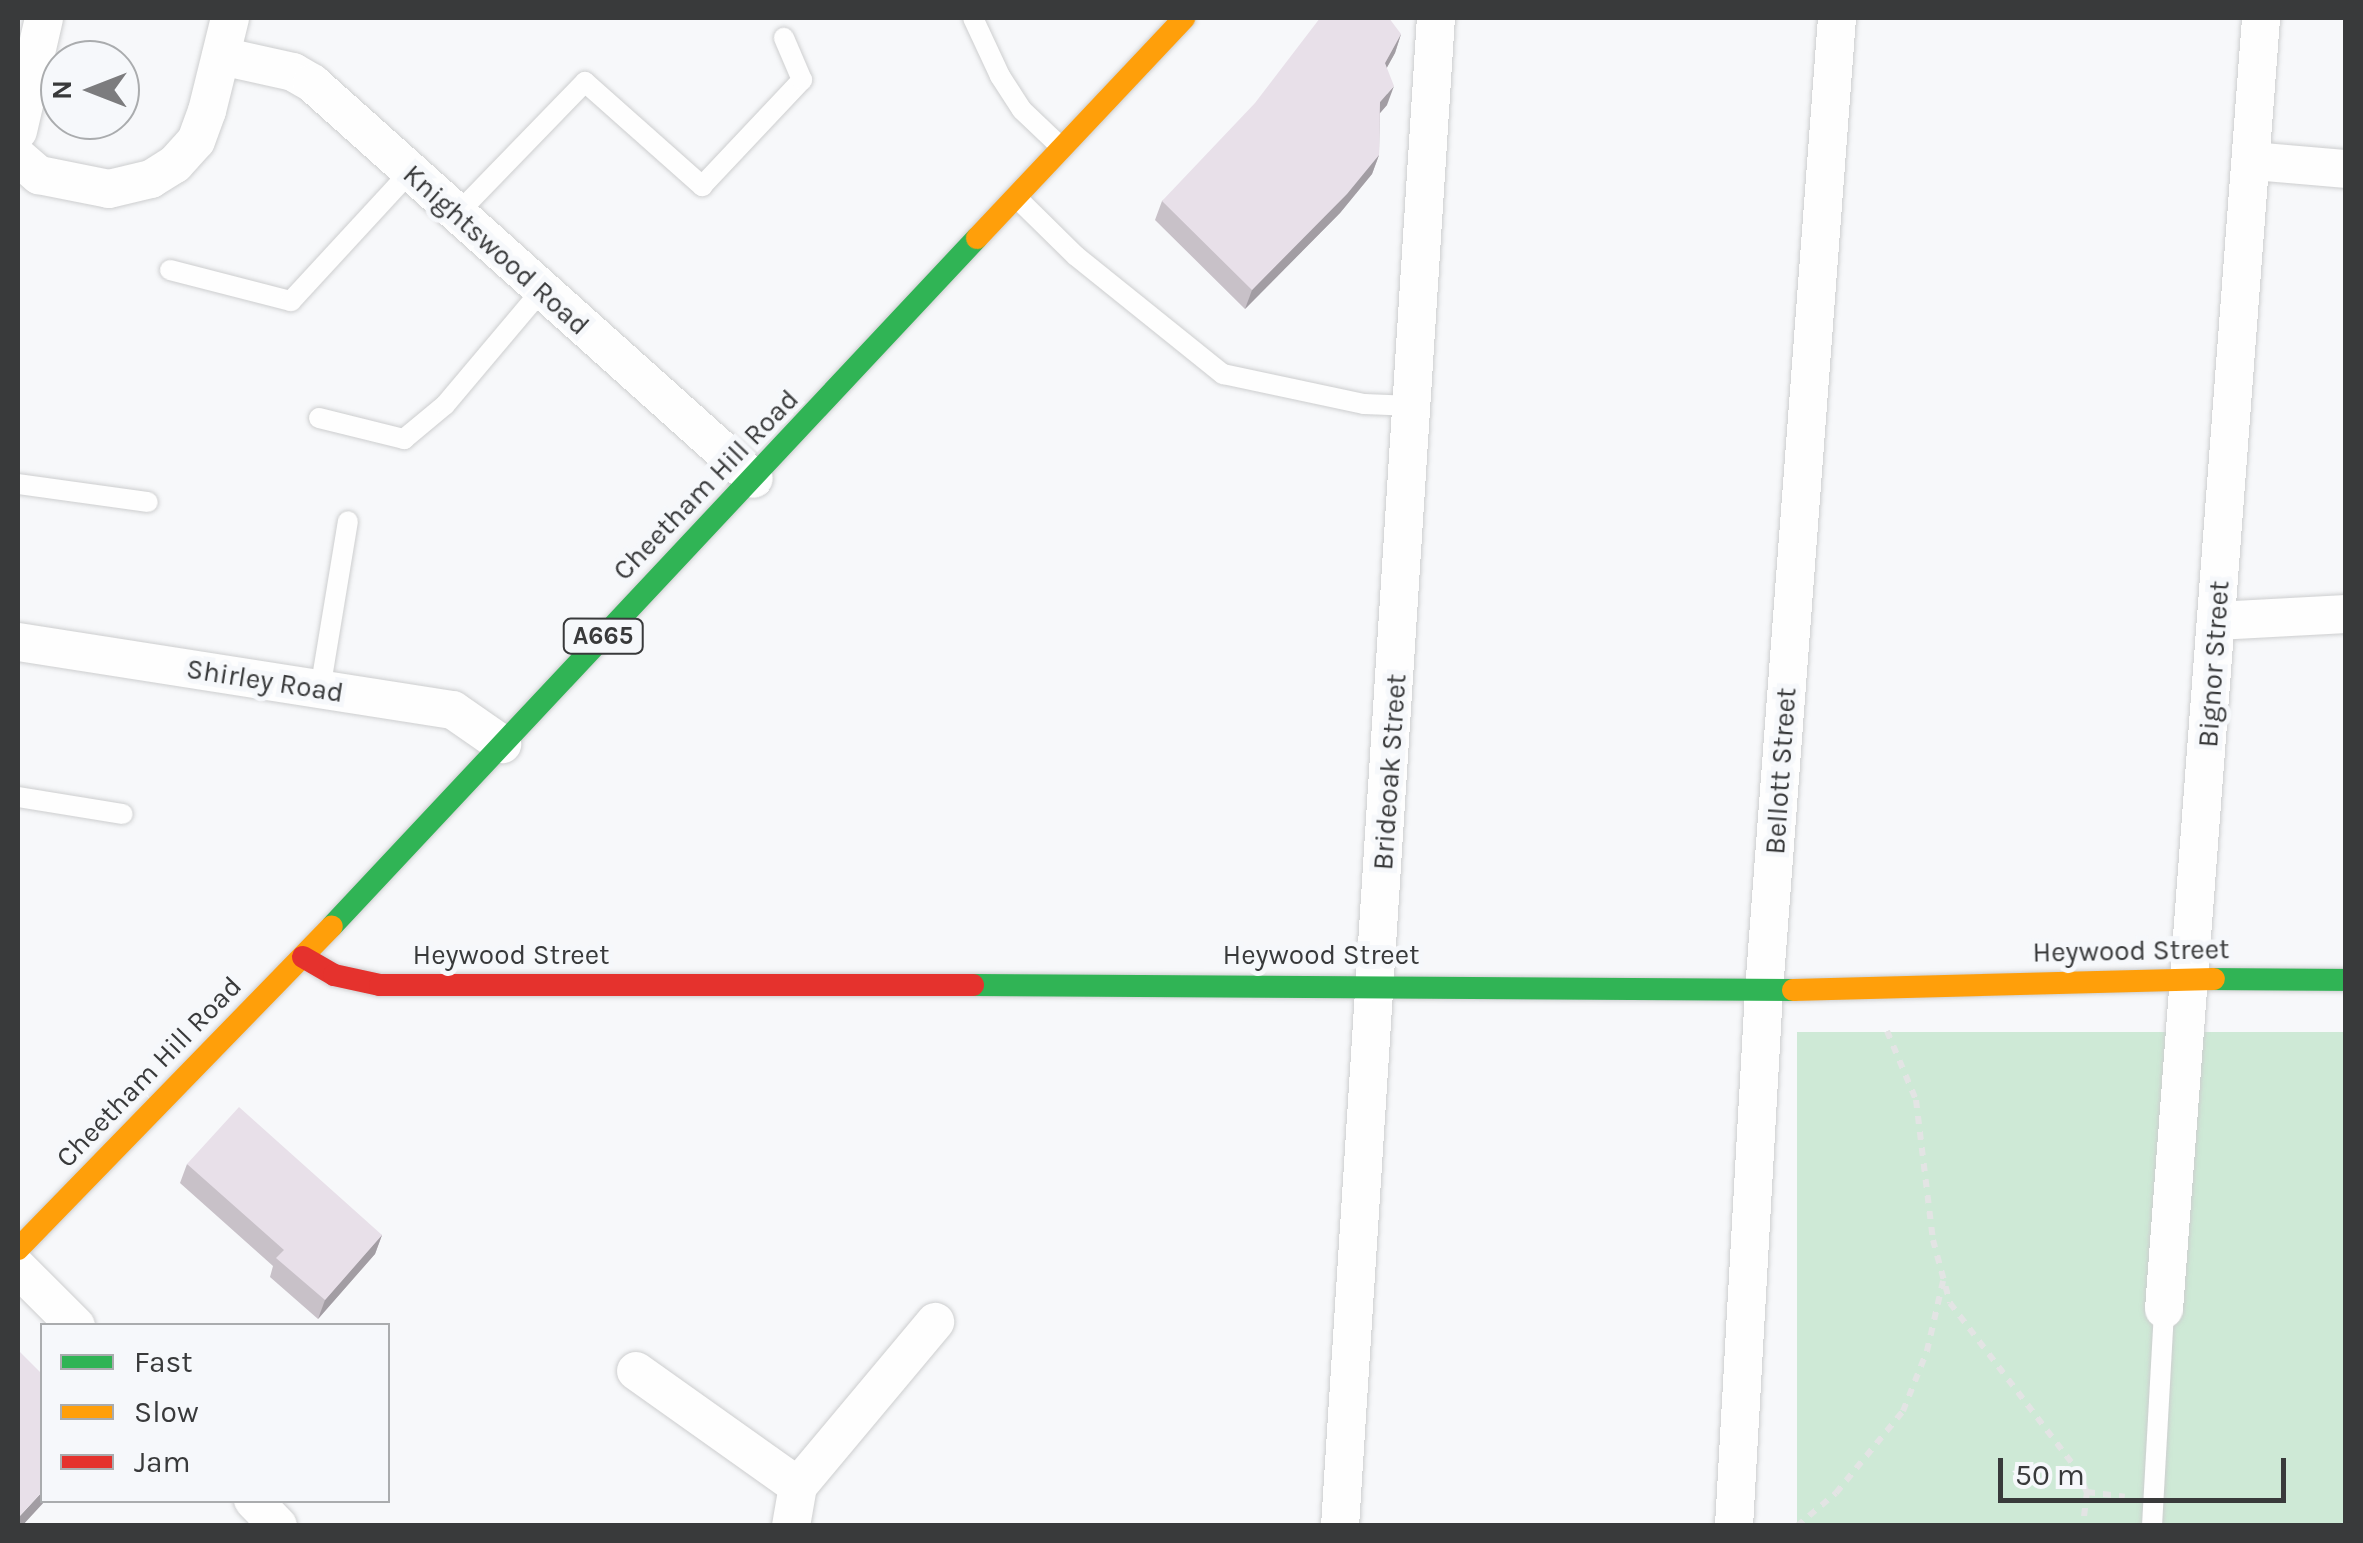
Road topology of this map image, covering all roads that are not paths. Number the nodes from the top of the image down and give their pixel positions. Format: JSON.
{"nodes":[{"id":1,"x":44,"y":18,"type":"edge"},
{"id":2,"x":230,"y":18,"type":"edge"},
{"id":3,"x":973,"y":18,"type":"edge"},
{"id":4,"x":1184,"y":18,"type":"edge"},
{"id":5,"x":1436,"y":18,"type":"edge"},
{"id":6,"x":1837,"y":18,"type":"edge"},
{"id":7,"x":2261,"y":18,"type":"edge"},
{"id":8,"x":784,"y":38,"type":"dead end"},
{"id":9,"x":221,"y":56,"type":"junction"},
{"id":10,"x":18,"y":131,"type":"edge"},
{"id":11,"x":1062,"y":148,"type":"junction"},
{"id":12,"x":18,"y":157,"type":"edge"},
{"id":13,"x":2253,"y":161,"type":"junction"},
{"id":14,"x":2346,"y":170,"type":"edge"},
{"id":15,"x":410,"y":172,"type":"junction"},
{"id":16,"x":1016,"y":198,"type":"junction"},
{"id":17,"x":457,"y":214,"type":"junction"},
{"id":18,"x":170,"y":270,"type":"dead end"},
{"id":19,"x":541,"y":291,"type":"junction"},
{"id":20,"x":1413,"y":406,"type":"junction"},
{"id":21,"x":319,"y":418,"type":"dead end"},
{"id":22,"x":754,"y":479,"type":"junction"},
{"id":23,"x":19,"y":491,"type":"edge"},
{"id":24,"x":148,"y":502,"type":"dead end"},
{"id":25,"x":348,"y":521,"type":"dead end"},
{"id":26,"x":2346,"y":614,"type":"edge"},
{"id":27,"x":2217,"y":621,"type":"junction"},
{"id":28,"x":18,"y":642,"type":"edge"},
{"id":29,"x":320,"y":690,"type":"junction"},
{"id":30,"x":502,"y":744,"type":"junction"},
{"id":31,"x":18,"y":797,"type":"edge"},
{"id":32,"x":124,"y":814,"type":"dead end"},
{"id":33,"x":303,"y":957,"type":"junction"},
{"id":34,"x":2190,"y":978,"type":"junction"},
{"id":35,"x":2346,"y":980,"type":"edge"},
{"id":36,"x":1376,"y":985,"type":"junction"},
{"id":37,"x":1764,"y":991,"type":"junction"},
{"id":38,"x":18,"y":1249,"type":"edge"},
{"id":39,"x":18,"y":1268,"type":"edge"},
{"id":40,"x":2164,"y":1310,"type":"joint"},
{"id":41,"x":935,"y":1322,"type":"dead end"},
{"id":42,"x":73,"y":1323,"type":"edge"},
{"id":43,"x":636,"y":1371,"type":"dead end"},
{"id":44,"x":798,"y":1486,"type":"junction"},
{"id":45,"x":256,"y":1503,"type":"edge"},
{"id":46,"x":278,"y":1526,"type":"edge"},
{"id":47,"x":791,"y":1526,"type":"edge"},
{"id":48,"x":1340,"y":1526,"type":"edge"},
{"id":49,"x":1734,"y":1526,"type":"edge"},
{"id":50,"x":2152,"y":1526,"type":"edge"}],
"edges":[{"from":1,"to":10,"type":"street"},
{"from":2,"to":9,"type":"street"},
{"from":3,"to":11,"type":"lane"},
{"from":4,"to":11,"type":"main road","name":"Cheetham Hill Road","number":"A665"},
{"from":5,"to":20,"type":"street","name":"Brideoak Street"},
{"from":6,"to":37,"type":"street","name":"Bellott Street"},
{"from":7,"to":13,"type":"street","name":"Bignor Street"},
{"from":8,"to":17,"type":"lane"},
{"from":9,"to":12,"type":"street"},
{"from":9,"to":15,"type":"street","name":"Knightswood Road"},
{"from":11,"to":16,"type":"main road","name":"Cheetham Hill Road","number":"A665"},
{"from":13,"to":14,"type":"street"},
{"from":13,"to":27,"type":"street","name":"Bignor Street"},
{"from":15,"to":17,"type":"street","name":"Knightswood Road"},
{"from":15,"to":18,"type":"lane"},
{"from":16,"to":20,"type":"lane"},
{"from":16,"to":22,"type":"main road","name":"Cheetham Hill Road","number":"A665"},
{"from":17,"to":19,"type":"street","name":"Knightswood Road"},
{"from":19,"to":21,"type":"lane"},
{"from":19,"to":22,"type":"street","name":"Knightswood Road"},
{"from":20,"to":36,"type":"street","name":"Brideoak Street"},
{"from":22,"to":30,"type":"main road","name":"Cheetham Hill Road","number":"A665"},
{"from":23,"to":24,"type":"lane"},
{"from":25,"to":29,"type":"lane"},
{"from":26,"to":27,"type":"street"},
{"from":27,"to":34,"type":"street","name":"Bignor Street"},
{"from":28,"to":29,"type":"street","name":"Shirley Road"},
{"from":29,"to":30,"type":"street","name":"Shirley Road"},
{"from":30,"to":33,"type":"main road","name":"Cheetham Hill Road","number":"A665"},
{"from":31,"to":32,"type":"lane"},
{"from":33,"to":36,"type":"main road","name":"Heywood Street"},
{"from":33,"to":38,"type":"main road","name":"Cheetham Hill Road","number":"A665"},
{"from":34,"to":35,"type":"main road","name":"Heywood Street"},
{"from":34,"to":37,"type":"main road","name":"Heywood Street"},
{"from":34,"to":40,"type":"street","name":"Bignor Street"},
{"from":36,"to":37,"type":"main road","name":"Heywood Street"},
{"from":36,"to":48,"type":"street","name":"Brideoak Street"},
{"from":37,"to":49,"type":"street","name":"Bellott Street"},
{"from":39,"to":42,"type":"street"},
{"from":40,"to":50,"type":"lane"},
{"from":41,"to":44,"type":"street"},
{"from":43,"to":44,"type":"street"},
{"from":44,"to":47,"type":"street"},
{"from":45,"to":46,"type":"street"}]}
